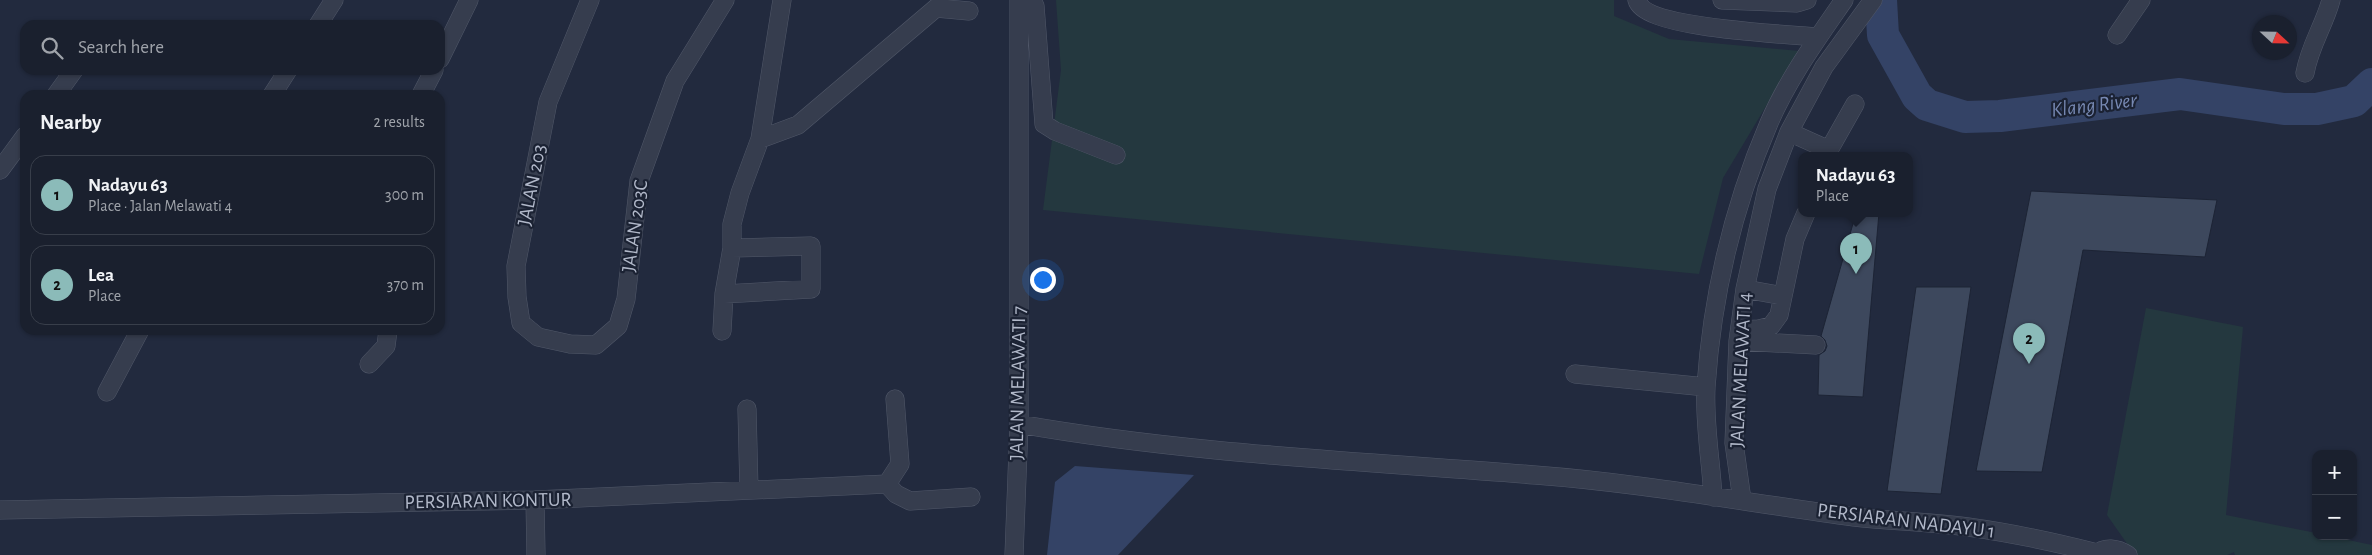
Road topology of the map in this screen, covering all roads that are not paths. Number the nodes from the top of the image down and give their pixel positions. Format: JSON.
{"nodes":[{"id":1,"x":334,"y":0,"type":"edge"},
{"id":2,"x":469,"y":0,"type":"edge"},
{"id":3,"x":590,"y":0,"type":"edge"},
{"id":4,"x":725,"y":0,"type":"edge"},
{"id":5,"x":782,"y":0,"type":"edge"},
{"id":6,"x":1019,"y":0,"type":"edge"},
{"id":7,"x":1031,"y":0,"type":"edge"},
{"id":8,"x":1637,"y":0,"type":"edge"},
{"id":9,"x":1722,"y":0,"type":"edge"},
{"id":10,"x":1807,"y":0,"type":"edge"},
{"id":11,"x":1844,"y":0,"type":"edge"},
{"id":12,"x":1873,"y":0,"type":"edge"},
{"id":13,"x":2141,"y":0,"type":"edge"},
{"id":14,"x":2331,"y":0,"type":"edge"},
{"id":15,"x":969,"y":11,"type":"dead end"},
{"id":16,"x":321,"y":20,"type":"edge"},
{"id":17,"x":2116,"y":35,"type":"dead end"},
{"id":18,"x":1818,"y":36,"type":"junction"},
{"id":19,"x":445,"y":49,"type":"edge"},
{"id":20,"x":2305,"y":73,"type":"dead end"},
{"id":21,"x":70,"y":75,"type":"edge"},
{"id":22,"x":285,"y":75,"type":"edge"},
{"id":23,"x":431,"y":75,"type":"edge"},
{"id":24,"x":60,"y":90,"type":"edge"},
{"id":25,"x":275,"y":90,"type":"edge"},
{"id":26,"x":424,"y":90,"type":"edge"},
{"id":27,"x":1855,"y":104,"type":"dead end"},
{"id":28,"x":1789,"y":132,"type":"junction"},
{"id":29,"x":760,"y":139,"type":"junction"},
{"id":30,"x":20,"y":143,"type":"edge"},
{"id":31,"x":1828,"y":152,"type":"edge"},
{"id":32,"x":1831,"y":152,"type":"edge"},
{"id":33,"x":1116,"y":155,"type":"dead end"},
{"id":34,"x":0,"y":170,"type":"edge"},
{"id":35,"x":1804,"y":217,"type":"edge"},
{"id":36,"x":732,"y":248,"type":"junction"},
{"id":37,"x":1745,"y":289,"type":"junction"},
{"id":38,"x":724,"y":294,"type":"junction"},
{"id":39,"x":1783,"y":296,"type":"junction"},
{"id":40,"x":722,"y":330,"type":"dead end"},
{"id":41,"x":137,"y":335,"type":"edge"},
{"id":42,"x":387,"y":335,"type":"edge"},
{"id":43,"x":1739,"y":336,"type":"junction"},
{"id":44,"x":570,"y":344,"type":"joint"},
{"id":45,"x":1816,"y":344,"type":"dead end"},
{"id":46,"x":369,"y":364,"type":"dead end"},
{"id":47,"x":1574,"y":374,"type":"dead end"},
{"id":48,"x":1706,"y":387,"type":"junction"},
{"id":49,"x":107,"y":392,"type":"dead end"},
{"id":50,"x":895,"y":398,"type":"dead end"},
{"id":51,"x":747,"y":409,"type":"dead end"},
{"id":52,"x":1018,"y":424,"type":"junction"},
{"id":53,"x":887,"y":484,"type":"junction"},
{"id":54,"x":749,"y":490,"type":"junction"},
{"id":55,"x":971,"y":497,"type":"dead end"},
{"id":56,"x":1713,"y":497,"type":"junction"},
{"id":57,"x":535,"y":500,"type":"junction"},
{"id":58,"x":1742,"y":500,"type":"junction"},
{"id":59,"x":0,"y":510,"type":"edge"},
{"id":60,"x":2096,"y":554,"type":"edge"},
{"id":61,"x":536,"y":555,"type":"edge"},
{"id":62,"x":1014,"y":555,"type":"edge"},
{"id":63,"x":2128,"y":555,"type":"edge"}],
"edges":[{"from":1,"to":16,"type":"street"},
{"from":2,"to":19,"type":"street"},
{"from":3,"to":44,"type":"street","name":"JALAN 203"},
{"from":4,"to":44,"type":"street","name":"JALAN 203C"},
{"from":5,"to":29,"type":"street"},
{"from":6,"to":52,"type":"street","name":"JALAN MELAWATI 7"},
{"from":7,"to":33,"type":"street"},
{"from":8,"to":18,"type":"street"},
{"from":9,"to":10,"type":"street"},
{"from":11,"to":18,"type":"street","name":"JALAN MELAWATI 4"},
{"from":12,"to":28,"type":"street","name":"JALAN MELAWATI 4"},
{"from":13,"to":17,"type":"street"},
{"from":14,"to":20,"type":"street"},
{"from":15,"to":29,"type":"street"},
{"from":18,"to":48,"type":"street","name":"JALAN MELAWATI 4"},
{"from":21,"to":24,"type":"street"},
{"from":22,"to":25,"type":"street"},
{"from":23,"to":26,"type":"street"},
{"from":27,"to":32,"type":"street"},
{"from":28,"to":31,"type":"street"},
{"from":28,"to":37,"type":"street","name":"JALAN MELAWATI 4"},
{"from":29,"to":36,"type":"street"},
{"from":30,"to":34,"type":"street"},
{"from":35,"to":39,"type":"street"},
{"from":36,"to":38,"type":"street"},
{"from":36,"to":38,"type":"street"},
{"from":37,"to":39,"type":"street"},
{"from":37,"to":43,"type":"street","name":"JALAN MELAWATI 4"},
{"from":38,"to":40,"type":"street"},
{"from":39,"to":43,"type":"street"},
{"from":41,"to":49,"type":"street"},
{"from":42,"to":46,"type":"street"},
{"from":43,"to":45,"type":"street"},
{"from":43,"to":58,"type":"street","name":"JALAN MELAWATI 4"},
{"from":47,"to":48,"type":"street"},
{"from":48,"to":56,"type":"street","name":"JALAN MELAWATI 4"},
{"from":50,"to":53,"type":"street"},
{"from":51,"to":54,"type":"street"},
{"from":52,"to":56,"type":"street","name":"PERSIARAN NADAYU 1"},
{"from":52,"to":62,"type":"street","name":"JALAN MELAWATI 7"},
{"from":53,"to":54,"type":"street","name":"PERSIARAN KONTUR"},
{"from":53,"to":55,"type":"street"},
{"from":54,"to":57,"type":"street","name":"PERSIARAN KONTUR"},
{"from":56,"to":58,"type":"street","name":"PERSIARAN NADAYU 1"},
{"from":57,"to":59,"type":"street","name":"PERSIARAN KONTUR"},
{"from":57,"to":61,"type":"street"},
{"from":58,"to":60,"type":"street","name":"PERSIARAN NADAYU 1"},
{"from":60,"to":63,"type":"street","name":"PERSIARAN NADAYU 1"}]}
